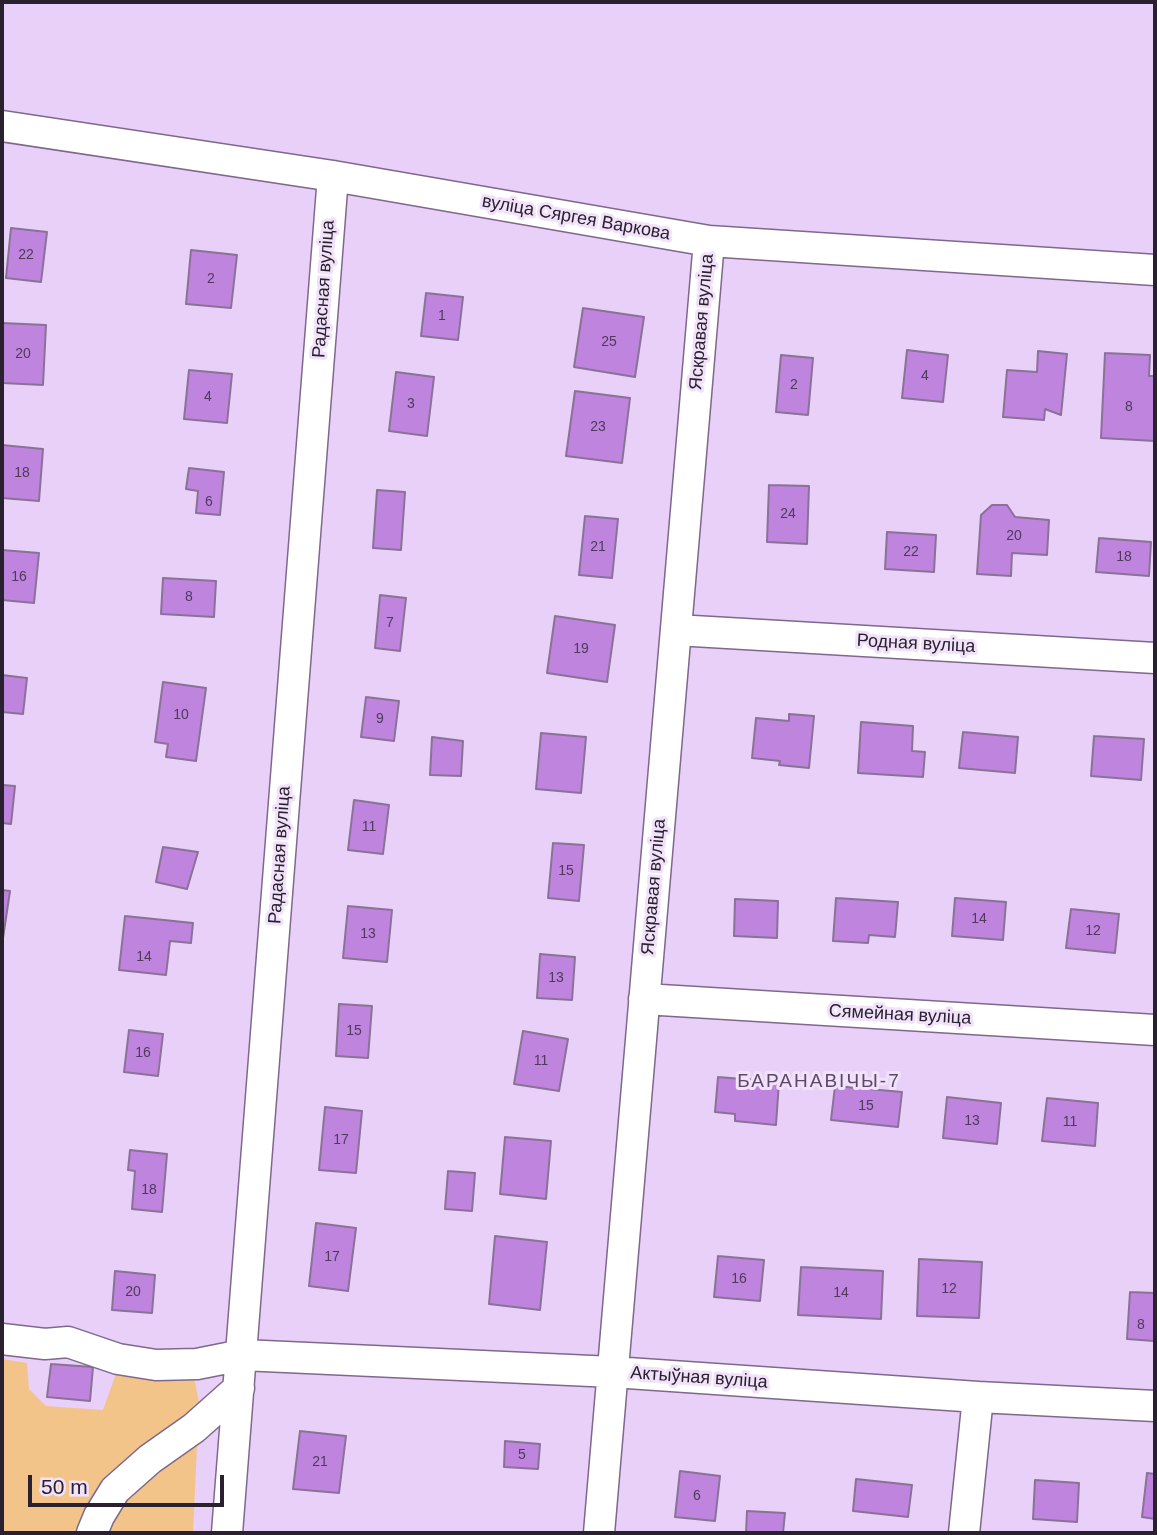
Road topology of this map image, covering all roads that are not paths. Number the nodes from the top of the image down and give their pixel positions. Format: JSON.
{"nodes":[{"id":1,"x":2,"y":126,"type":"edge"},
{"id":2,"x":333,"y":176,"type":"junction"},
{"id":3,"x":709,"y":241,"type":"junction"},
{"id":4,"x":1155,"y":270,"type":"edge"},
{"id":5,"x":676,"y":630,"type":"junction"},
{"id":6,"x":1155,"y":658,"type":"edge"},
{"id":7,"x":644,"y":999,"type":"junction"},
{"id":8,"x":1155,"y":1030,"type":"edge"},
{"id":9,"x":2,"y":1339,"type":"edge"},
{"id":10,"x":242,"y":1355,"type":"junction"},
{"id":11,"x":613,"y":1372,"type":"junction"},
{"id":12,"x":239,"y":1388,"type":"junction"},
{"id":13,"x":978,"y":1397,"type":"junction"},
{"id":14,"x":1155,"y":1406,"type":"edge"},
{"id":15,"x":92,"y":1533,"type":"edge"},
{"id":16,"x":227,"y":1533,"type":"edge"},
{"id":17,"x":599,"y":1533,"type":"edge"},
{"id":18,"x":964,"y":1533,"type":"edge"}],
"edges":[{"from":1,"to":2,"type":"street","name":"вуліца Сяргея Варкова"},
{"from":2,"to":3,"type":"street","name":"вуліца Сяргея Варкова"},
{"from":2,"to":10,"type":"street","name":"Радасная вуліца"},
{"from":3,"to":4,"type":"street","name":"вуліца Сяргея Варкова"},
{"from":3,"to":5,"type":"street","name":"Яскравая вуліца"},
{"from":5,"to":6,"type":"street","name":"Родная вуліца"},
{"from":5,"to":7,"type":"street","name":"Яскравая вуліца"},
{"from":7,"to":8,"type":"street","name":"Сямейная вуліца"},
{"from":7,"to":11,"type":"street","name":"Яскравая вуліца"},
{"from":9,"to":10,"type":"street","name":"Актыўная вуліца"},
{"from":10,"to":11,"type":"street","name":"Актыўная вуліца"},
{"from":10,"to":12,"type":"street","name":"Радасная вуліца"},
{"from":11,"to":13,"type":"street","name":"Актыўная вуліца"},
{"from":11,"to":17,"type":"street","name":"Яскравая вуліца"},
{"from":12,"to":15,"type":"street"},
{"from":12,"to":16,"type":"street","name":"Радасная вуліца"},
{"from":13,"to":14,"type":"street","name":"Актыўная вуліца"},
{"from":13,"to":18,"type":"street"}]}
